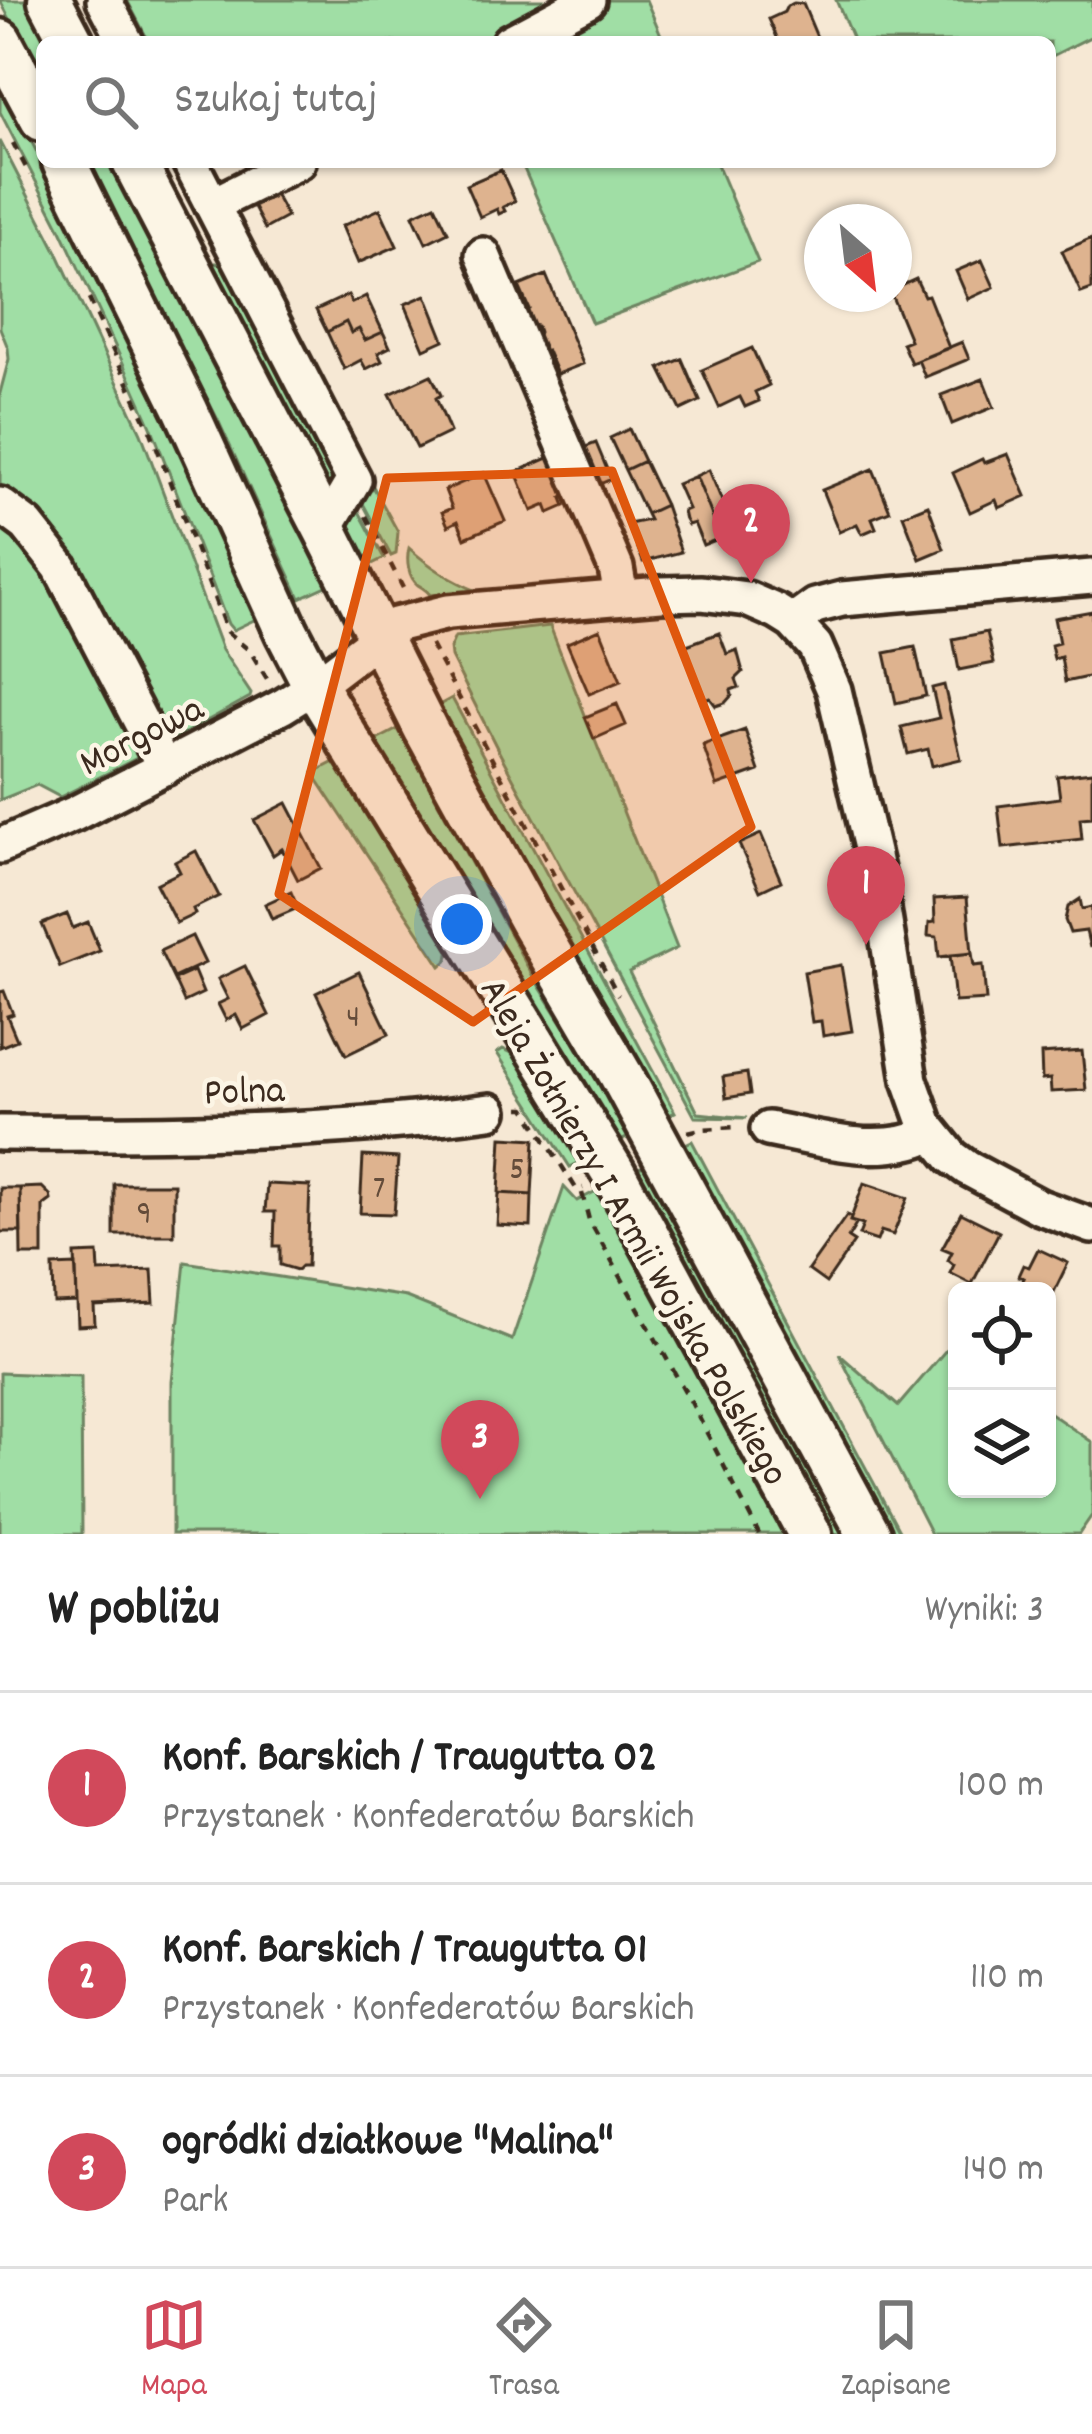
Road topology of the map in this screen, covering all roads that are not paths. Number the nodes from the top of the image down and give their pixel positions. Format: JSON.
{"nodes":[{"id":1,"x":50,"y":0,"type":"edge"},
{"id":2,"x":104,"y":0,"type":"edge"},
{"id":3,"x":588,"y":0,"type":"edge"},
{"id":4,"x":69,"y":36,"type":"edge"},
{"id":5,"x":123,"y":36,"type":"edge"},
{"id":6,"x":520,"y":36,"type":"edge"},
{"id":7,"x":0,"y":41,"type":"edge"},
{"id":8,"x":26,"y":128,"type":"edge"},
{"id":9,"x":137,"y":168,"type":"edge"},
{"id":10,"x":193,"y":168,"type":"edge"},
{"id":11,"x":286,"y":168,"type":"edge"},
{"id":12,"x":47,"y":169,"type":"edge"},
{"id":13,"x":212,"y":205,"type":"junction"},
{"id":14,"x":230,"y":238,"type":"junction"},
{"id":15,"x":483,"y":255,"type":"dead end"},
{"id":16,"x":186,"y":262,"type":"junction"},
{"id":17,"x":0,"y":505,"type":"edge"},
{"id":18,"x":325,"y":529,"type":"junction"},
{"id":19,"x":1092,"y":577,"type":"edge"},
{"id":20,"x":621,"y":597,"type":"junction"},
{"id":21,"x":793,"y":622,"type":"junction"},
{"id":22,"x":378,"y":636,"type":"junction"},
{"id":23,"x":315,"y":686,"type":"junction"},
{"id":24,"x":165,"y":768,"type":"junction"},
{"id":25,"x":0,"y":846,"type":"edge"},
{"id":26,"x":490,"y":1111,"type":"dead end"},
{"id":27,"x":769,"y":1130,"type":"dead end"},
{"id":28,"x":0,"y":1132,"type":"edge"},
{"id":29,"x":931,"y":1134,"type":"junction"},
{"id":30,"x":1092,"y":1226,"type":"edge"},
{"id":31,"x":809,"y":1534,"type":"edge"},
{"id":32,"x":868,"y":1534,"type":"edge"}],
"edges":[{"from":1,"to":4,"type":"main road"},
{"from":2,"to":5,"type":"street"},
{"from":3,"to":6,"type":"street"},
{"from":7,"to":8,"type":"main road"},
{"from":9,"to":16,"type":"main road","name":"Aleja Żołnierzy I Armii Wojska Polskiego"},
{"from":10,"to":13,"type":"street"},
{"from":11,"to":13,"type":"street"},
{"from":12,"to":23,"type":"main road","name":"Aleja Żołnierzy I Armii Wojska Polskiego"},
{"from":13,"to":14,"type":"street"},
{"from":14,"to":16,"type":"street"},
{"from":14,"to":18,"type":"street"},
{"from":15,"to":20,"type":"street"},
{"from":16,"to":18,"type":"main road","name":"Aleja Żołnierzy I Armii Wojska Polskiego"},
{"from":17,"to":24,"type":"street"},
{"from":18,"to":22,"type":"main road","name":"Aleja Żołnierzy I Armii Wojska Polskiego"},
{"from":19,"to":21,"type":"street"},
{"from":20,"to":21,"type":"street","name":"Morgowa"},
{"from":20,"to":22,"type":"street","name":"Morgowa"},
{"from":21,"to":29,"type":"street"},
{"from":22,"to":23,"type":"street","name":"Morgowa"},
{"from":22,"to":32,"type":"main road","name":"Aleja Żołnierzy I Armii Wojska Polskiego"},
{"from":23,"to":24,"type":"street","name":"Morgowa"},
{"from":23,"to":31,"type":"main road","name":"Aleja Żołnierzy I Armii Wojska Polskiego"},
{"from":24,"to":25,"type":"street","name":"Morgowa"},
{"from":26,"to":28,"type":"street","name":"Polna"},
{"from":27,"to":29,"type":"street"},
{"from":29,"to":30,"type":"street"}]}
